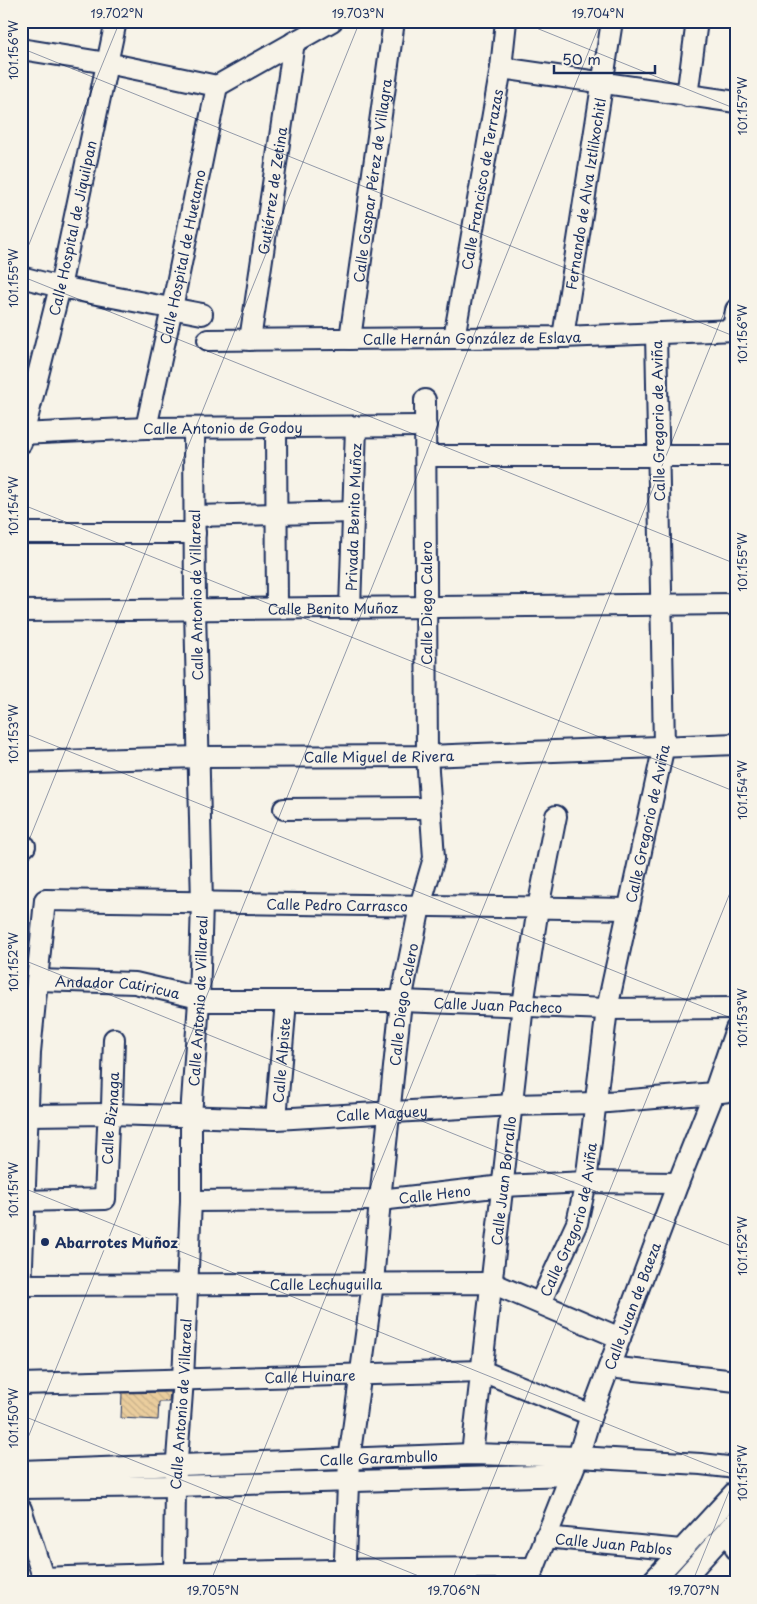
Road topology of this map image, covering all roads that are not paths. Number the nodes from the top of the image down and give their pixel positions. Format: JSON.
{"nodes":[{"id":1,"x":116,"y":21,"type":"edge"},
{"id":2,"x":332,"y":21,"type":"edge"},
{"id":3,"x":394,"y":21,"type":"edge"},
{"id":4,"x":506,"y":21,"type":"edge"},
{"id":5,"x":612,"y":21,"type":"edge"},
{"id":6,"x":697,"y":21,"type":"edge"},
{"id":7,"x":294,"y":42,"type":"junction"},
{"id":8,"x":21,"y":48,"type":"edge"},
{"id":9,"x":107,"y":63,"type":"junction"},
{"id":10,"x":501,"y":68,"type":"junction"},
{"id":11,"x":604,"y":82,"type":"junction"},
{"id":12,"x":217,"y":86,"type":"junction"},
{"id":13,"x":687,"y":96,"type":"junction"},
{"id":14,"x":736,"y":102,"type":"edge"},
{"id":15,"x":21,"y":277,"type":"edge"},
{"id":16,"x":60,"y":287,"type":"junction"},
{"id":17,"x":172,"y":308,"type":"junction"},
{"id":18,"x":202,"y":314,"type":"dead end"},
{"id":19,"x":735,"y":324,"type":"edge"},
{"id":20,"x":656,"y":333,"type":"junction"},
{"id":21,"x":563,"y":337,"type":"junction"},
{"id":22,"x":454,"y":338,"type":"junction"},
{"id":23,"x":350,"y":339,"type":"junction"},
{"id":24,"x":208,"y":340,"type":"dead end"},
{"id":25,"x":250,"y":340,"type":"junction"},
{"id":26,"x":426,"y":400,"type":"dead end"},
{"id":27,"x":426,"y":426,"type":"junction"},
{"id":28,"x":276,"y":427,"type":"junction"},
{"id":29,"x":356,"y":427,"type":"junction"},
{"id":30,"x":146,"y":428,"type":"junction"},
{"id":31,"x":194,"y":428,"type":"junction"},
{"id":32,"x":22,"y":437,"type":"edge"},
{"id":33,"x":426,"y":456,"type":"junction"},
{"id":34,"x":660,"y":456,"type":"junction"},
{"id":35,"x":736,"y":456,"type":"edge"},
{"id":36,"x":353,"y":512,"type":"junction"},
{"id":37,"x":276,"y":514,"type":"junction"},
{"id":38,"x":195,"y":524,"type":"junction"},
{"id":39,"x":21,"y":533,"type":"edge"},
{"id":40,"x":736,"y":604,"type":"edge"},
{"id":41,"x":662,"y":605,"type":"junction"},
{"id":42,"x":277,"y":608,"type":"junction"},
{"id":43,"x":350,"y":608,"type":"junction"},
{"id":44,"x":426,"y":608,"type":"junction"},
{"id":45,"x":196,"y":609,"type":"junction"},
{"id":46,"x":21,"y":611,"type":"edge"},
{"id":47,"x":736,"y":744,"type":"edge"},
{"id":48,"x":664,"y":746,"type":"junction"},
{"id":49,"x":427,"y":756,"type":"junction"},
{"id":50,"x":199,"y":757,"type":"junction"},
{"id":51,"x":21,"y":762,"type":"edge"},
{"id":52,"x":430,"y":808,"type":"junction"},
{"id":53,"x":284,"y":810,"type":"dead end"},
{"id":54,"x":556,"y":816,"type":"dead end"},
{"id":55,"x":202,"y":903,"type":"junction"},
{"id":56,"x":420,"y":906,"type":"junction"},
{"id":57,"x":538,"y":908,"type":"junction"},
{"id":58,"x":629,"y":910,"type":"junction"},
{"id":59,"x":37,"y":980,"type":"junction"},
{"id":60,"x":198,"y":1000,"type":"junction"},
{"id":61,"x":286,"y":1001,"type":"junction"},
{"id":62,"x":401,"y":1001,"type":"junction"},
{"id":63,"x":524,"y":1005,"type":"junction"},
{"id":64,"x":736,"y":1008,"type":"edge"},
{"id":65,"x":607,"y":1009,"type":"junction"},
{"id":66,"x":736,"y":1028,"type":"edge"},
{"id":67,"x":114,"y":1039,"type":"dead end"},
{"id":68,"x":26,"y":1051,"type":"edge"},
{"id":69,"x":736,"y":1090,"type":"edge"},
{"id":70,"x":714,"y":1093,"type":"junction"},
{"id":71,"x":596,"y":1103,"type":"junction"},
{"id":72,"x":513,"y":1105,"type":"junction"},
{"id":73,"x":390,"y":1112,"type":"junction"},
{"id":74,"x":110,"y":1114,"type":"junction"},
{"id":75,"x":191,"y":1116,"type":"junction"},
{"id":76,"x":276,"y":1119,"type":"junction"},
{"id":77,"x":25,"y":1127,"type":"edge"},
{"id":78,"x":586,"y":1182,"type":"junction"},
{"id":79,"x":678,"y":1182,"type":"junction"},
{"id":80,"x":503,"y":1186,"type":"junction"},
{"id":81,"x":380,"y":1200,"type":"junction"},
{"id":82,"x":23,"y":1201,"type":"edge"},
{"id":83,"x":191,"y":1201,"type":"junction"},
{"id":84,"x":187,"y":1283,"type":"junction"},
{"id":85,"x":373,"y":1283,"type":"junction"},
{"id":86,"x":492,"y":1283,"type":"junction"},
{"id":87,"x":22,"y":1285,"type":"edge"},
{"id":88,"x":21,"y":1290,"type":"edge"},
{"id":89,"x":540,"y":1303,"type":"junction"},
{"id":90,"x":620,"y":1338,"type":"junction"},
{"id":91,"x":608,"y":1367,"type":"junction"},
{"id":92,"x":482,"y":1371,"type":"junction"},
{"id":93,"x":360,"y":1374,"type":"junction"},
{"id":94,"x":183,"y":1379,"type":"junction"},
{"id":95,"x":736,"y":1381,"type":"edge"},
{"id":96,"x":21,"y":1384,"type":"edge"},
{"id":97,"x":591,"y":1415,"type":"junction"},
{"id":98,"x":472,"y":1454,"type":"junction"},
{"id":99,"x":349,"y":1460,"type":"junction"},
{"id":100,"x":176,"y":1466,"type":"junction"},
{"id":101,"x":574,"y":1466,"type":"junction"},
{"id":102,"x":736,"y":1468,"type":"edge"},
{"id":103,"x":21,"y":1471,"type":"edge"},
{"id":104,"x":348,"y":1481,"type":"junction"},
{"id":105,"x":175,"y":1486,"type":"junction"},
{"id":106,"x":21,"y":1488,"type":"edge"},
{"id":107,"x":736,"y":1491,"type":"edge"},
{"id":108,"x":21,"y":1509,"type":"edge"},
{"id":109,"x":733,"y":1524,"type":"edge"},
{"id":110,"x":25,"y":1530,"type":"edge"},
{"id":111,"x":545,"y":1537,"type":"junction"},
{"id":112,"x":736,"y":1549,"type":"edge"},
{"id":113,"x":681,"y":1550,"type":"junction"},
{"id":114,"x":174,"y":1572,"type":"junction"},
{"id":115,"x":531,"y":1575,"type":"edge"},
{"id":116,"x":344,"y":1576,"type":"edge"},
{"id":117,"x":44,"y":1580,"type":"edge"},
{"id":118,"x":652,"y":1583,"type":"edge"},
{"id":119,"x":680,"y":1583,"type":"edge"}],
"edges":[{"from":1,"to":9,"type":"street","name":"Calle Hospital de Jiquilpan"},
{"from":2,"to":7,"type":"street"},
{"from":3,"to":23,"type":"street","name":"Calle Gaspar Pérez de Villagra"},
{"from":4,"to":10,"type":"street","name":"Calle Francisco de Terrazas"},
{"from":5,"to":11,"type":"street","name":"Fernando de Alva Iztlilxochitl"},
{"from":6,"to":13,"type":"street"},
{"from":7,"to":12,"type":"street"},
{"from":7,"to":25,"type":"street","name":"Gutiérrez de Zetina"},
{"from":8,"to":9,"type":"street"},
{"from":9,"to":12,"type":"street"},
{"from":9,"to":16,"type":"street","name":"Calle Hospital de Jiquilpan"},
{"from":10,"to":11,"type":"street"},
{"from":10,"to":22,"type":"street","name":"Calle Francisco de Terrazas"},
{"from":11,"to":13,"type":"street"},
{"from":11,"to":21,"type":"street","name":"Fernando de Alva Iztlilxochitl"},
{"from":12,"to":17,"type":"street","name":"Calle Hospital de Huetamo"},
{"from":13,"to":14,"type":"street"},
{"from":15,"to":16,"type":"street"},
{"from":16,"to":17,"type":"street"},
{"from":16,"to":32,"type":"street","name":"Calle Hospital de Jiquilpan"},
{"from":17,"to":18,"type":"street"},
{"from":17,"to":30,"type":"street","name":"Calle Hospital de Huetamo"},
{"from":19,"to":20,"type":"street","name":"Calle Hernán González de Eslava"},
{"from":20,"to":21,"type":"street","name":"Calle Hernán González de Eslava"},
{"from":20,"to":34,"type":"street","name":"Calle Gregorio de Aviña"},
{"from":21,"to":22,"type":"street","name":"Calle Hernán González de Eslava"},
{"from":22,"to":23,"type":"street","name":"Calle Hernán González de Eslava"},
{"from":23,"to":25,"type":"street","name":"Calle Hernán González de Eslava"},
{"from":24,"to":25,"type":"street","name":"Calle Hernán González de Eslava"},
{"from":26,"to":27,"type":"street","name":"Calle Diego Calero"},
{"from":27,"to":29,"type":"street","name":"Calle Antonio de Godoy"},
{"from":27,"to":33,"type":"street","name":"Calle Diego Calero"},
{"from":28,"to":29,"type":"street","name":"Calle Antonio de Godoy"},
{"from":28,"to":31,"type":"street","name":"Calle Antonio de Godoy"},
{"from":28,"to":37,"type":"street"},
{"from":29,"to":36,"type":"street","name":"Privada Benito Muñoz"},
{"from":30,"to":31,"type":"street","name":"Calle Antonio de Godoy"},
{"from":30,"to":32,"type":"street","name":"Calle Antonio de Godoy"},
{"from":31,"to":38,"type":"street","name":"Calle Antonio de Villareal"},
{"from":33,"to":34,"type":"street"},
{"from":33,"to":44,"type":"street","name":"Calle Diego Calero"},
{"from":34,"to":35,"type":"street"},
{"from":34,"to":41,"type":"street","name":"Calle Gregorio de Aviña"},
{"from":36,"to":37,"type":"street"},
{"from":36,"to":43,"type":"street","name":"Privada Benito Muñoz"},
{"from":37,"to":38,"type":"street"},
{"from":37,"to":42,"type":"street"},
{"from":38,"to":39,"type":"street"},
{"from":38,"to":45,"type":"street","name":"Calle Antonio de Villareal"},
{"from":40,"to":41,"type":"street","name":"Calle Benito Muñoz"},
{"from":41,"to":44,"type":"street","name":"Calle Benito Muñoz"},
{"from":41,"to":48,"type":"street","name":"Calle Gregorio de Aviña"},
{"from":42,"to":43,"type":"street","name":"Calle Benito Muñoz"},
{"from":42,"to":45,"type":"street","name":"Calle Benito Muñoz"},
{"from":43,"to":44,"type":"street","name":"Calle Benito Muñoz"},
{"from":44,"to":49,"type":"street","name":"Calle Diego Calero"},
{"from":45,"to":46,"type":"street","name":"Calle Benito Muñoz"},
{"from":45,"to":50,"type":"street","name":"Calle Antonio de Villareal"},
{"from":47,"to":48,"type":"street","name":"Calle Miguel de Rivera"},
{"from":48,"to":49,"type":"street","name":"Calle Miguel de Rivera"},
{"from":48,"to":58,"type":"street","name":"Calle Gregorio de Aviña"},
{"from":49,"to":50,"type":"street","name":"Calle Miguel de Rivera"},
{"from":49,"to":52,"type":"street","name":"Calle Diego Calero"},
{"from":50,"to":51,"type":"street","name":"Calle Miguel de Rivera"},
{"from":50,"to":55,"type":"street","name":"Calle Antonio de Villareal"},
{"from":52,"to":53,"type":"street"},
{"from":52,"to":56,"type":"street","name":"Calle Diego Calero"},
{"from":54,"to":57,"type":"street","name":"Calle Juan Borrallo"},
{"from":55,"to":56,"type":"street","name":"Calle Pedro Carrasco"},
{"from":55,"to":59,"type":"street","name":"Calle Pedro Carrasco"},
{"from":55,"to":60,"type":"street","name":"Calle Antonio de Villareal"},
{"from":56,"to":57,"type":"street","name":"Calle Pedro Carrasco"},
{"from":56,"to":62,"type":"street","name":"Calle Diego Calero"},
{"from":57,"to":58,"type":"street","name":"Calle Pedro Carrasco"},
{"from":57,"to":63,"type":"street","name":"Calle Juan Borrallo"},
{"from":58,"to":65,"type":"street","name":"Calle Gregorio de Aviña"},
{"from":59,"to":60,"type":"street","name":"Andador Catiricua"},
{"from":59,"to":68,"type":"street"},
{"from":60,"to":61,"type":"street","name":"Calle Juan Pacheco"},
{"from":60,"to":75,"type":"street","name":"Calle Antonio de Villareal"},
{"from":61,"to":62,"type":"street","name":"Calle Juan Pacheco"},
{"from":61,"to":76,"type":"street","name":"Calle Alpiste"},
{"from":62,"to":63,"type":"street","name":"Calle Juan Pacheco"},
{"from":62,"to":73,"type":"street","name":"Calle Diego Calero"},
{"from":63,"to":65,"type":"street","name":"Calle Juan Pacheco"},
{"from":63,"to":72,"type":"street","name":"Calle Juan Borrallo"},
{"from":64,"to":65,"type":"street","name":"Calle Juan Pacheco"},
{"from":65,"to":71,"type":"street","name":"Calle Gregorio de Aviña"},
{"from":66,"to":70,"type":"street","name":"Calle Juan de Baeza"},
{"from":67,"to":74,"type":"street","name":"Calle Biznaga"},
{"from":68,"to":77,"type":"street"},
{"from":69,"to":70,"type":"street","name":"Calle Maguey"},
{"from":70,"to":71,"type":"street","name":"Calle Maguey"},
{"from":70,"to":79,"type":"street","name":"Calle Juan de Baeza"},
{"from":71,"to":72,"type":"street","name":"Calle Maguey"},
{"from":71,"to":78,"type":"street","name":"Calle Gregorio de Aviña"},
{"from":72,"to":73,"type":"street","name":"Calle Maguey"},
{"from":72,"to":80,"type":"street","name":"Calle Juan Borrallo"},
{"from":73,"to":76,"type":"street","name":"Calle Maguey"},
{"from":73,"to":81,"type":"street","name":"Calle Diego Calero"},
{"from":74,"to":75,"type":"street","name":"Calle Maguey"},
{"from":74,"to":77,"type":"street","name":"Calle Maguey"},
{"from":74,"to":82,"type":"street","name":"Calle Biznaga"},
{"from":75,"to":76,"type":"street","name":"Calle Maguey"},
{"from":75,"to":83,"type":"street","name":"Calle Antonio de Villareal"},
{"from":77,"to":82,"type":"street"},
{"from":78,"to":79,"type":"street","name":"Calle Heno"},
{"from":78,"to":80,"type":"street","name":"Calle Heno"},
{"from":78,"to":89,"type":"street","name":"Calle Gregorio de Aviña"},
{"from":79,"to":90,"type":"street","name":"Calle Juan de Baeza"},
{"from":80,"to":81,"type":"street","name":"Calle Heno"},
{"from":80,"to":86,"type":"street","name":"Calle Juan Borrallo"},
{"from":81,"to":83,"type":"street","name":"Calle Heno"},
{"from":81,"to":85,"type":"street","name":"Calle Diego Calero"},
{"from":82,"to":87,"type":"street"},
{"from":83,"to":84,"type":"street","name":"Calle Antonio de Villareal"},
{"from":84,"to":85,"type":"street","name":"Calle Lechuguilla"},
{"from":84,"to":87,"type":"street","name":"Calle Lechuguilla"},
{"from":84,"to":94,"type":"street","name":"Calle Antonio de Villareal"},
{"from":85,"to":86,"type":"street","name":"Calle Lechuguilla"},
{"from":85,"to":93,"type":"street","name":"Calle Diego Calero"},
{"from":86,"to":89,"type":"street","name":"Calle Lechuguilla"},
{"from":86,"to":92,"type":"street","name":"Calle Juan Borrallo"},
{"from":87,"to":88,"type":"street"},
{"from":89,"to":90,"type":"street","name":"Calle Lechuguilla"},
{"from":90,"to":91,"type":"street","name":"Calle Juan de Baeza"},
{"from":91,"to":95,"type":"street"},
{"from":91,"to":97,"type":"street","name":"Calle Juan de Baeza"},
{"from":92,"to":93,"type":"street","name":"Calle Huinare"},
{"from":92,"to":97,"type":"street","name":"Calle Huinare"},
{"from":92,"to":98,"type":"street","name":"Calle Juan Borrallo"},
{"from":93,"to":94,"type":"street","name":"Calle Huinare"},
{"from":93,"to":99,"type":"street","name":"Calle Diego Calero"},
{"from":94,"to":96,"type":"street","name":"Calle Huinare"},
{"from":94,"to":100,"type":"street","name":"Calle Antonio de Villareal"},
{"from":97,"to":101,"type":"street","name":"Calle Juan de Baeza"},
{"from":98,"to":99,"type":"street","name":"Calle Garambullo"},
{"from":98,"to":101,"type":"street","name":"Calle Garambullo"},
{"from":99,"to":100,"type":"street","name":"Calle Garambullo"},
{"from":99,"to":104,"type":"street","name":"Calle Diego Calero"},
{"from":100,"to":103,"type":"street","name":"Calle Garambullo"},
{"from":100,"to":105,"type":"street","name":"Calle Antonio de Villareal"},
{"from":101,"to":102,"type":"street","name":"Calle Garambullo"},
{"from":101,"to":104,"type":"street","name":"Calle Garambullo"},
{"from":101,"to":111,"type":"street","name":"Calle Juan de Baeza"},
{"from":104,"to":105,"type":"street","name":"Calle Garambullo"},
{"from":104,"to":116,"type":"street","name":"Calle Diego Calero"},
{"from":105,"to":106,"type":"street","name":"Calle Garambullo"},
{"from":105,"to":114,"type":"street","name":"Calle Antonio de Villareal"},
{"from":107,"to":113,"type":"street"},
{"from":108,"to":110,"type":"street"},
{"from":109,"to":112,"type":"street"},
{"from":109,"to":119,"type":"street"},
{"from":110,"to":117,"type":"street"},
{"from":111,"to":113,"type":"street","name":"Calle Juan Pablos"},
{"from":111,"to":115,"type":"street","name":"Calle Juan de Baeza"},
{"from":113,"to":118,"type":"street"},
{"from":114,"to":116,"type":"street"},
{"from":114,"to":117,"type":"street"},
{"from":115,"to":116,"type":"street"}]}
